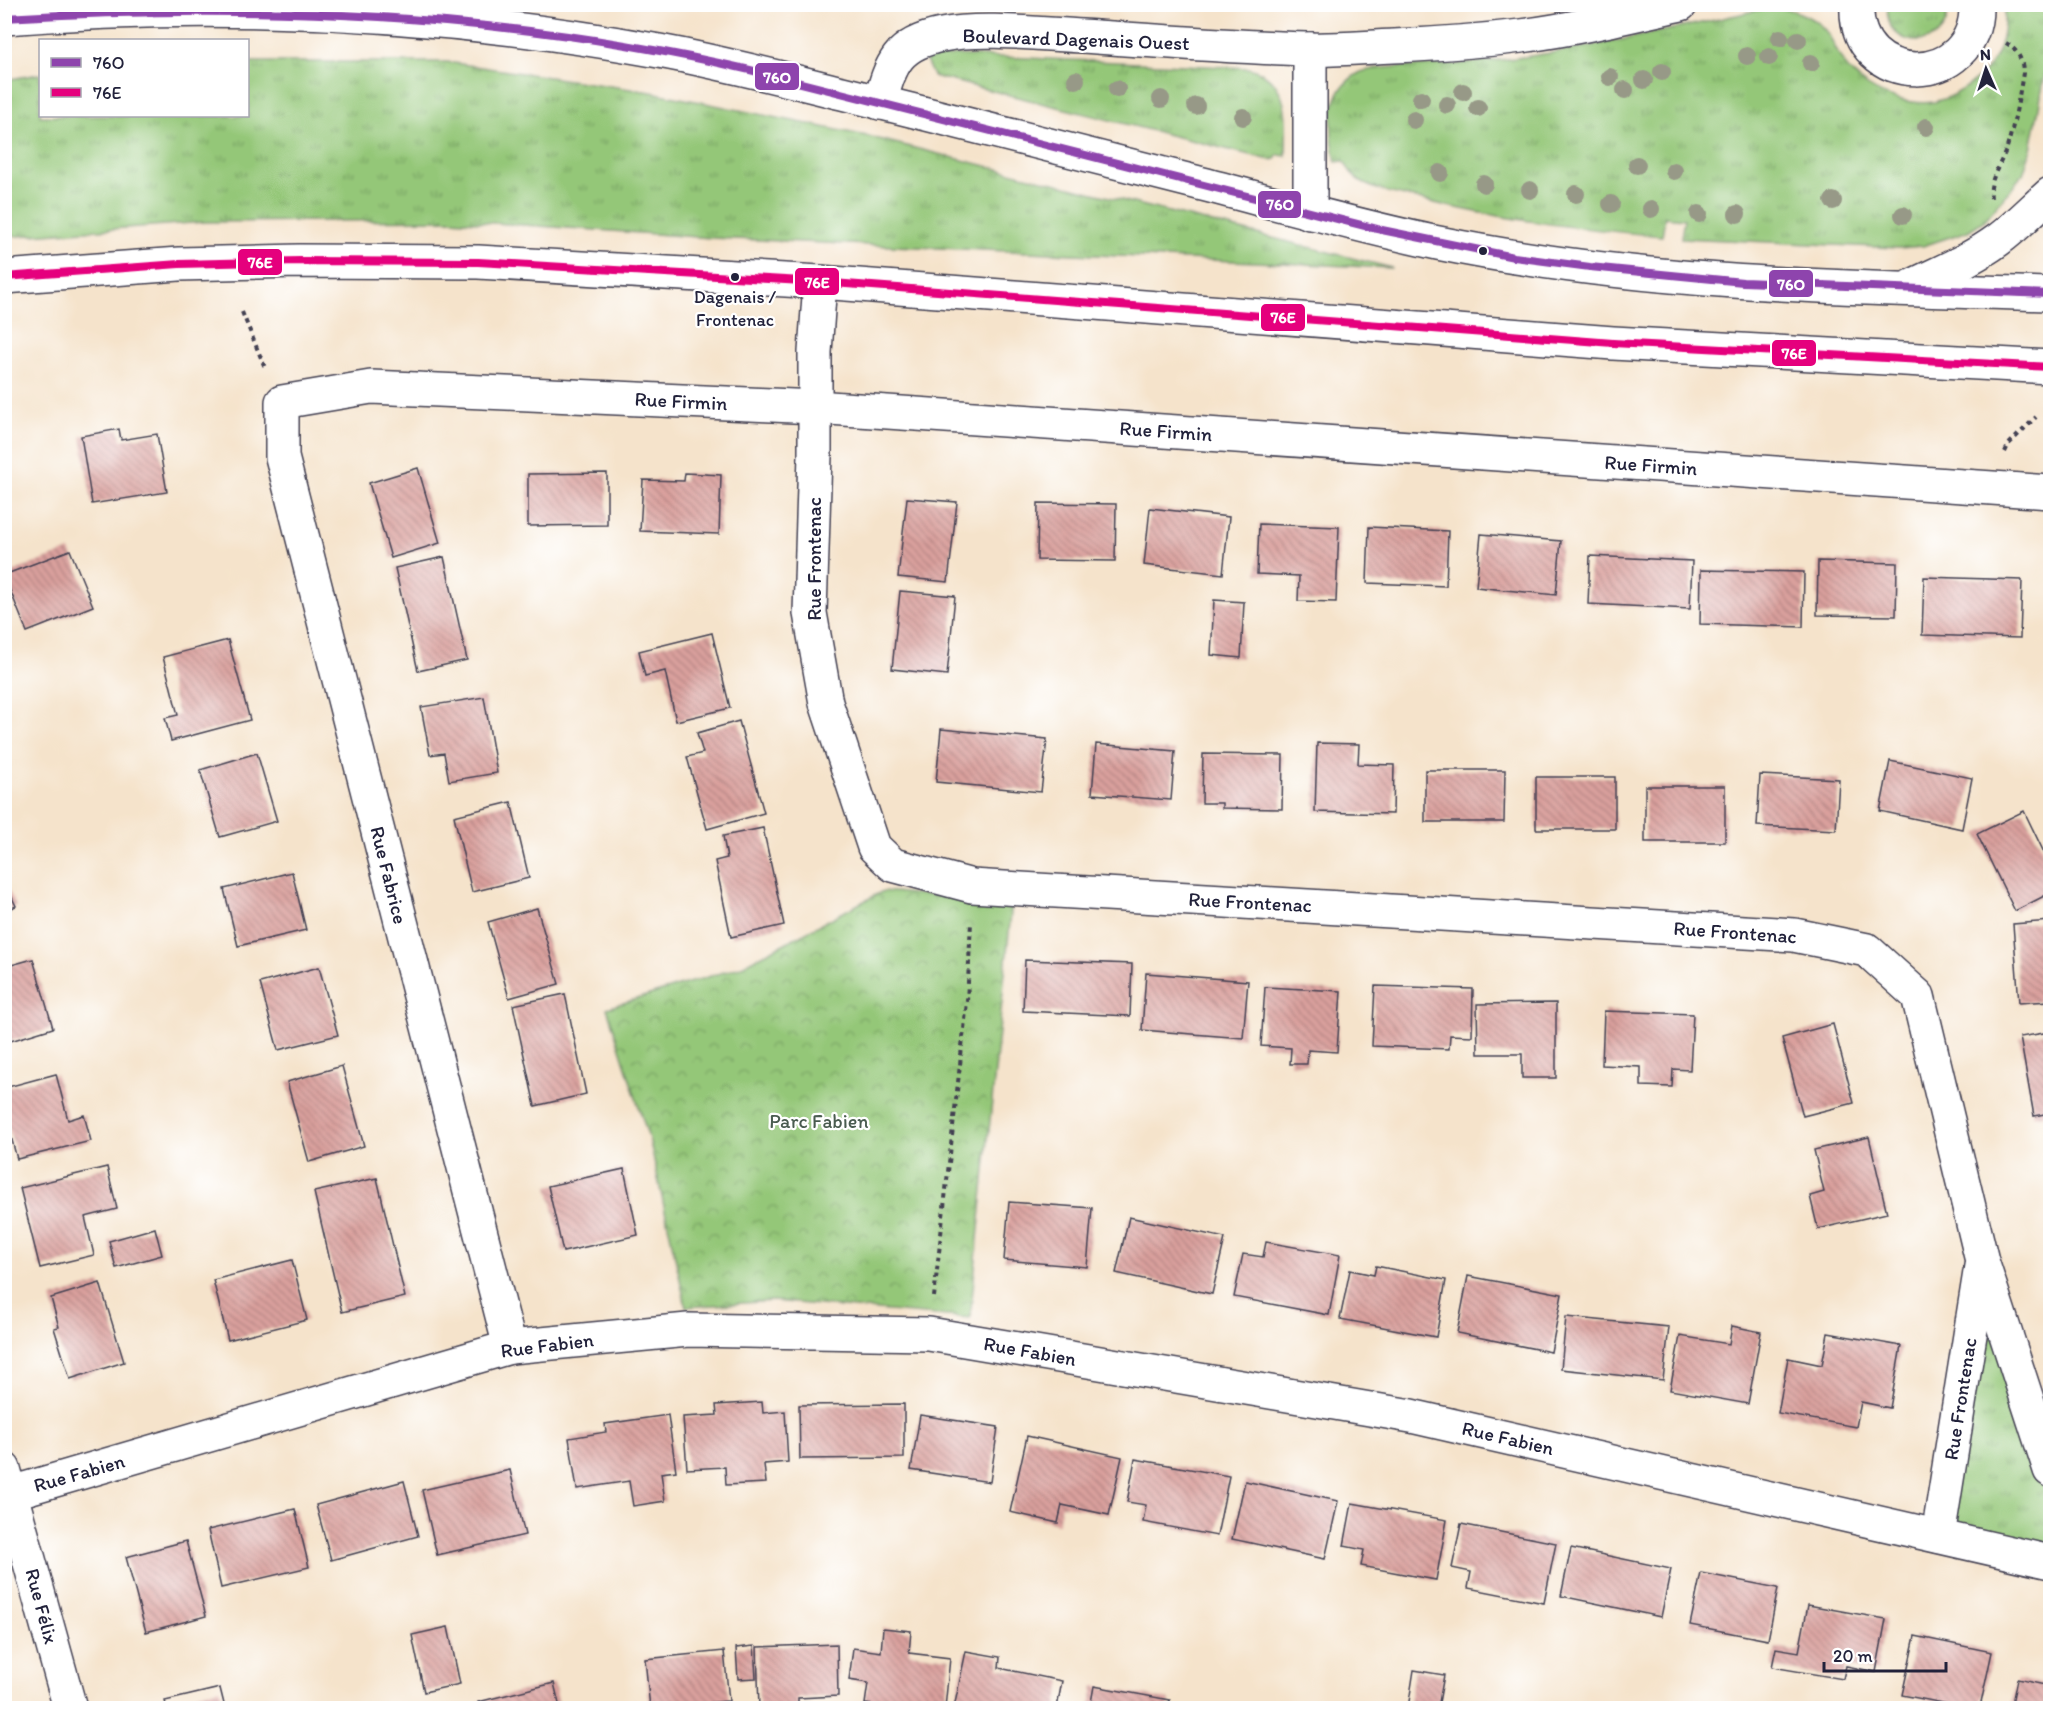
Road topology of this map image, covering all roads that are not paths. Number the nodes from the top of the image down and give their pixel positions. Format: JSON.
{"nodes":[{"id":1,"x":1681,"y":4,"type":"edge"},
{"id":2,"x":1857,"y":4,"type":"edge"},
{"id":3,"x":1975,"y":15,"type":"edge"},
{"id":4,"x":4,"y":18,"type":"edge"},
{"id":5,"x":1310,"y":49,"type":"junction"},
{"id":6,"x":880,"y":103,"type":"junction"},
{"id":7,"x":2050,"y":194,"type":"edge"},
{"id":8,"x":1310,"y":213,"type":"junction"},
{"id":9,"x":4,"y":277,"type":"edge"},
{"id":10,"x":820,"y":282,"type":"junction"},
{"id":11,"x":1906,"y":289,"type":"junction"},
{"id":12,"x":2050,"y":294,"type":"edge"},
{"id":13,"x":2050,"y":367,"type":"edge"},
{"id":14,"x":282,"y":402,"type":"joint"},
{"id":15,"x":815,"y":407,"type":"junction"},
{"id":16,"x":2050,"y":492,"type":"edge"},
{"id":17,"x":1982,"y":1261,"type":"junction"},
{"id":18,"x":510,"y":1347,"type":"junction"},
{"id":19,"x":2050,"y":1470,"type":"edge"},
{"id":20,"x":8,"y":1481,"type":"edge"},
{"id":21,"x":1938,"y":1536,"type":"junction"},
{"id":22,"x":2050,"y":1562,"type":"edge"},
{"id":23,"x":70,"y":1708,"type":"edge"}],
"edges":[{"from":1,"to":5,"type":"street","name":"Boulevard Dagenais Ouest"},
{"from":2,"to":3,"type":"street"},
{"from":4,"to":6,"type":"street"},
{"from":5,"to":6,"type":"street","name":"Boulevard Dagenais Ouest"},
{"from":5,"to":8,"type":"street"},
{"from":6,"to":8,"type":"street"},
{"from":7,"to":11,"type":"street"},
{"from":8,"to":11,"type":"street"},
{"from":9,"to":10,"type":"street"},
{"from":10,"to":13,"type":"street"},
{"from":10,"to":15,"type":"street","name":"Rue Frontenac"},
{"from":11,"to":12,"type":"street"},
{"from":14,"to":15,"type":"street","name":"Rue Firmin"},
{"from":14,"to":18,"type":"street","name":"Rue Fabrice"},
{"from":15,"to":16,"type":"street","name":"Rue Firmin"},
{"from":15,"to":17,"type":"street","name":"Rue Frontenac"},
{"from":17,"to":19,"type":"street","name":"Rue Frontenac"},
{"from":17,"to":21,"type":"street","name":"Rue Frontenac"},
{"from":18,"to":20,"type":"street","name":"Rue Fabien"},
{"from":18,"to":21,"type":"street","name":"Rue Fabien"},
{"from":20,"to":23,"type":"street","name":"Rue Félix"},
{"from":21,"to":22,"type":"street","name":"Rue Fabien"}]}
